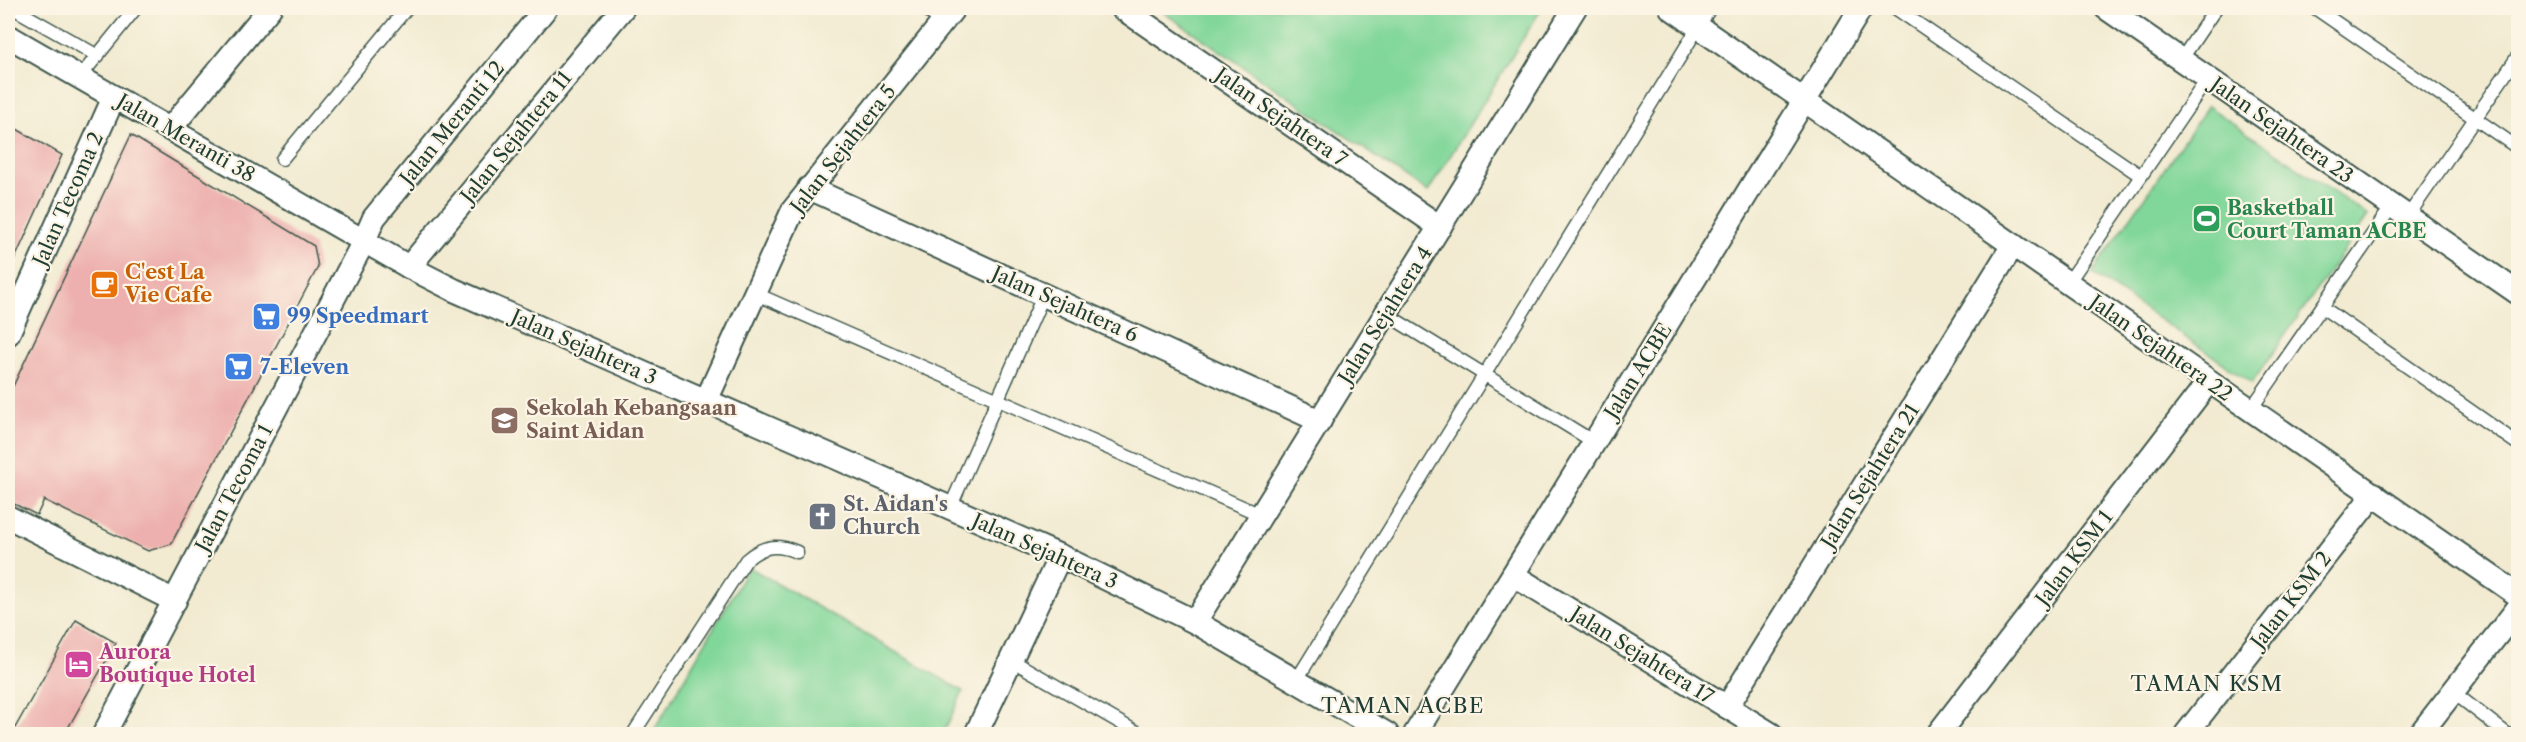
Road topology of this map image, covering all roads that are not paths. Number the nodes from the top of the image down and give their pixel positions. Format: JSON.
{"nodes":[{"id":1,"x":13,"y":8,"type":"edge"},
{"id":2,"x":136,"y":8,"type":"edge"},
{"id":3,"x":270,"y":8,"type":"edge"},
{"id":4,"x":407,"y":8,"type":"edge"},
{"id":5,"x":546,"y":8,"type":"edge"},
{"id":6,"x":622,"y":8,"type":"edge"},
{"id":7,"x":924,"y":8,"type":"edge"},
{"id":8,"x":1122,"y":8,"type":"edge"},
{"id":9,"x":1575,"y":8,"type":"edge"},
{"id":10,"x":1671,"y":8,"type":"edge"},
{"id":11,"x":1710,"y":8,"type":"edge"},
{"id":12,"x":1861,"y":8,"type":"edge"},
{"id":13,"x":1895,"y":8,"type":"edge"},
{"id":14,"x":2106,"y":8,"type":"edge"},
{"id":15,"x":2216,"y":8,"type":"edge"},
{"id":16,"x":2315,"y":8,"type":"edge"},
{"id":17,"x":948,"y":15,"type":"edge"},
{"id":18,"x":1698,"y":27,"type":"junction"},
{"id":19,"x":8,"y":36,"type":"edge"},
{"id":20,"x":98,"y":56,"type":"junction"},
{"id":21,"x":2518,"y":56,"type":"edge"},
{"id":22,"x":2181,"y":60,"type":"junction"},
{"id":23,"x":80,"y":77,"type":"junction"},
{"id":24,"x":2208,"y":78,"type":"junction"},
{"id":25,"x":114,"y":97,"type":"junction"},
{"id":26,"x":1804,"y":100,"type":"junction"},
{"id":27,"x":2475,"y":118,"type":"junction"},
{"id":28,"x":170,"y":129,"type":"junction"},
{"id":29,"x":2518,"y":148,"type":"edge"},
{"id":30,"x":282,"y":159,"type":"dead end"},
{"id":31,"x":2141,"y":176,"type":"junction"},
{"id":32,"x":809,"y":188,"type":"junction"},
{"id":33,"x":2400,"y":211,"type":"junction"},
{"id":34,"x":1440,"y":227,"type":"junction"},
{"id":35,"x":364,"y":242,"type":"junction"},
{"id":36,"x":2013,"y":245,"type":"junction"},
{"id":37,"x":409,"y":267,"type":"junction"},
{"id":38,"x":2068,"y":283,"type":"junction"},
{"id":39,"x":754,"y":293,"type":"junction"},
{"id":40,"x":2518,"y":293,"type":"edge"},
{"id":41,"x":1044,"y":294,"type":"junction"},
{"id":42,"x":2322,"y":307,"type":"junction"},
{"id":43,"x":1386,"y":314,"type":"junction"},
{"id":44,"x":8,"y":334,"type":"edge"},
{"id":45,"x":1484,"y":374,"type":"junction"},
{"id":46,"x":2209,"y":381,"type":"junction"},
{"id":47,"x":998,"y":400,"type":"junction"},
{"id":48,"x":706,"y":401,"type":"junction"},
{"id":49,"x":2251,"y":410,"type":"junction"},
{"id":50,"x":1320,"y":421,"type":"junction"},
{"id":51,"x":1594,"y":442,"type":"junction"},
{"id":52,"x":2518,"y":444,"type":"edge"},
{"id":53,"x":2374,"y":494,"type":"junction"},
{"id":54,"x":950,"y":508,"type":"junction"},
{"id":55,"x":1261,"y":515,"type":"junction"},
{"id":56,"x":8,"y":517,"type":"edge"},
{"id":57,"x":797,"y":552,"type":"dead end"},
{"id":58,"x":1060,"y":556,"type":"junction"},
{"id":59,"x":1513,"y":575,"type":"junction"},
{"id":60,"x":2518,"y":595,"type":"edge"},
{"id":61,"x":175,"y":601,"type":"junction"},
{"id":62,"x":2518,"y":608,"type":"edge"},
{"id":63,"x":1195,"y":622,"type":"junction"},
{"id":64,"x":1011,"y":660,"type":"junction"},
{"id":65,"x":1296,"y":681,"type":"junction"},
{"id":66,"x":2453,"y":692,"type":"junction"},
{"id":67,"x":1727,"y":707,"type":"junction"},
{"id":68,"x":104,"y":735,"type":"edge"},
{"id":69,"x":633,"y":735,"type":"edge"},
{"id":70,"x":976,"y":735,"type":"edge"},
{"id":71,"x":1140,"y":735,"type":"edge"},
{"id":72,"x":1387,"y":735,"type":"edge"},
{"id":73,"x":1415,"y":735,"type":"edge"},
{"id":74,"x":1771,"y":735,"type":"edge"},
{"id":75,"x":1938,"y":735,"type":"edge"},
{"id":76,"x":2186,"y":735,"type":"edge"},
{"id":77,"x":2420,"y":735,"type":"edge"},
{"id":78,"x":2507,"y":735,"type":"edge"}],
"edges":[{"from":1,"to":20,"type":"lane"},
{"from":2,"to":20,"type":"lane"},
{"from":3,"to":28,"type":"street"},
{"from":4,"to":30,"type":"lane"},
{"from":5,"to":35,"type":"street","name":"Jalan Meranti 12"},
{"from":6,"to":37,"type":"street","name":"Jalan Sejahtera 11"},
{"from":7,"to":17,"type":"lane"},
{"from":8,"to":34,"type":"street","name":"Jalan Sejahtera 7"},
{"from":9,"to":34,"type":"street","name":"Jalan Sejahtera 4"},
{"from":10,"to":18,"type":"street","name":"Jalan Sejahtera 22"},
{"from":11,"to":18,"type":"lane"},
{"from":12,"to":26,"type":"street","name":"Jalan ACBE"},
{"from":13,"to":31,"type":"lane"},
{"from":14,"to":22,"type":"street","name":"Jalan Sejahtera 23"},
{"from":15,"to":22,"type":"lane"},
{"from":16,"to":27,"type":"lane"},
{"from":17,"to":32,"type":"street","name":"Jalan Sejahtera 5"},
{"from":18,"to":26,"type":"street","name":"Jalan Sejahtera 22"},
{"from":18,"to":45,"type":"lane"},
{"from":19,"to":23,"type":"street","name":"Jalan Meranti 38"},
{"from":20,"to":23,"type":"lane"},
{"from":21,"to":27,"type":"lane"},
{"from":22,"to":24,"type":"street","name":"Jalan Sejahtera 23"},
{"from":23,"to":25,"type":"street","name":"Jalan Meranti 38"},
{"from":24,"to":31,"type":"lane"},
{"from":24,"to":33,"type":"street","name":"Jalan Sejahtera 23"},
{"from":25,"to":28,"type":"street","name":"Jalan Meranti 38"},
{"from":25,"to":44,"type":"street","name":"Jalan Tecoma 2"},
{"from":26,"to":36,"type":"street","name":"Jalan Sejahtera 22"},
{"from":26,"to":51,"type":"street","name":"Jalan ACBE"},
{"from":27,"to":29,"type":"lane"},
{"from":27,"to":33,"type":"lane"},
{"from":28,"to":35,"type":"street","name":"Jalan Meranti 38"},
{"from":31,"to":38,"type":"lane"},
{"from":32,"to":39,"type":"street","name":"Jalan Sejahtera 5"},
{"from":32,"to":41,"type":"street","name":"Jalan Sejahtera 6"},
{"from":33,"to":40,"type":"street","name":"Jalan Sejahtera 23"},
{"from":33,"to":42,"type":"lane"},
{"from":34,"to":43,"type":"street","name":"Jalan Sejahtera 4"},
{"from":35,"to":37,"type":"street","name":"Jalan Sejahtera 3"},
{"from":35,"to":61,"type":"street","name":"Jalan Tecoma 1"},
{"from":36,"to":38,"type":"street","name":"Jalan Sejahtera 22"},
{"from":36,"to":67,"type":"street","name":"Jalan Sejahtera 21"},
{"from":37,"to":48,"type":"street","name":"Jalan Sejahtera 3"},
{"from":38,"to":46,"type":"street","name":"Jalan Sejahtera 22"},
{"from":39,"to":47,"type":"lane"},
{"from":39,"to":48,"type":"street","name":"Jalan Sejahtera 5"},
{"from":41,"to":47,"type":"lane"},
{"from":41,"to":50,"type":"street","name":"Jalan Sejahtera 6"},
{"from":42,"to":49,"type":"lane"},
{"from":42,"to":52,"type":"lane"},
{"from":43,"to":45,"type":"lane"},
{"from":43,"to":50,"type":"street","name":"Jalan Sejahtera 4"},
{"from":45,"to":51,"type":"lane"},
{"from":45,"to":65,"type":"lane"},
{"from":46,"to":49,"type":"street","name":"Jalan Sejahtera 22"},
{"from":46,"to":75,"type":"street","name":"Jalan KSM 1"},
{"from":47,"to":54,"type":"lane"},
{"from":47,"to":55,"type":"lane"},
{"from":48,"to":54,"type":"street","name":"Jalan Sejahtera 3"},
{"from":49,"to":53,"type":"street","name":"Jalan Sejahtera 22"},
{"from":50,"to":55,"type":"street","name":"Jalan Sejahtera 4"},
{"from":51,"to":59,"type":"street","name":"Jalan ACBE"},
{"from":53,"to":60,"type":"street","name":"Jalan Sejahtera 22"},
{"from":53,"to":76,"type":"street","name":"Jalan KSM 2"},
{"from":54,"to":58,"type":"street","name":"Jalan Sejahtera 3"},
{"from":55,"to":63,"type":"street","name":"Jalan Sejahtera 4"},
{"from":56,"to":61,"type":"street"},
{"from":57,"to":69,"type":"lane"},
{"from":58,"to":63,"type":"street","name":"Jalan Sejahtera 3"},
{"from":58,"to":64,"type":"street"},
{"from":59,"to":67,"type":"street","name":"Jalan Sejahtera 17"},
{"from":59,"to":73,"type":"street","name":"Jalan ACBE"},
{"from":61,"to":68,"type":"street","name":"Jalan Tecoma 1"},
{"from":62,"to":66,"type":"street"},
{"from":63,"to":65,"type":"street","name":"Jalan Sejahtera 3"},
{"from":64,"to":70,"type":"street"},
{"from":64,"to":71,"type":"lane"},
{"from":65,"to":72,"type":"street","name":"Jalan Sejahtera 3"},
{"from":66,"to":77,"type":"street"},
{"from":66,"to":78,"type":"lane"},
{"from":67,"to":74,"type":"street","name":"Jalan Sejahtera 17"}]}
